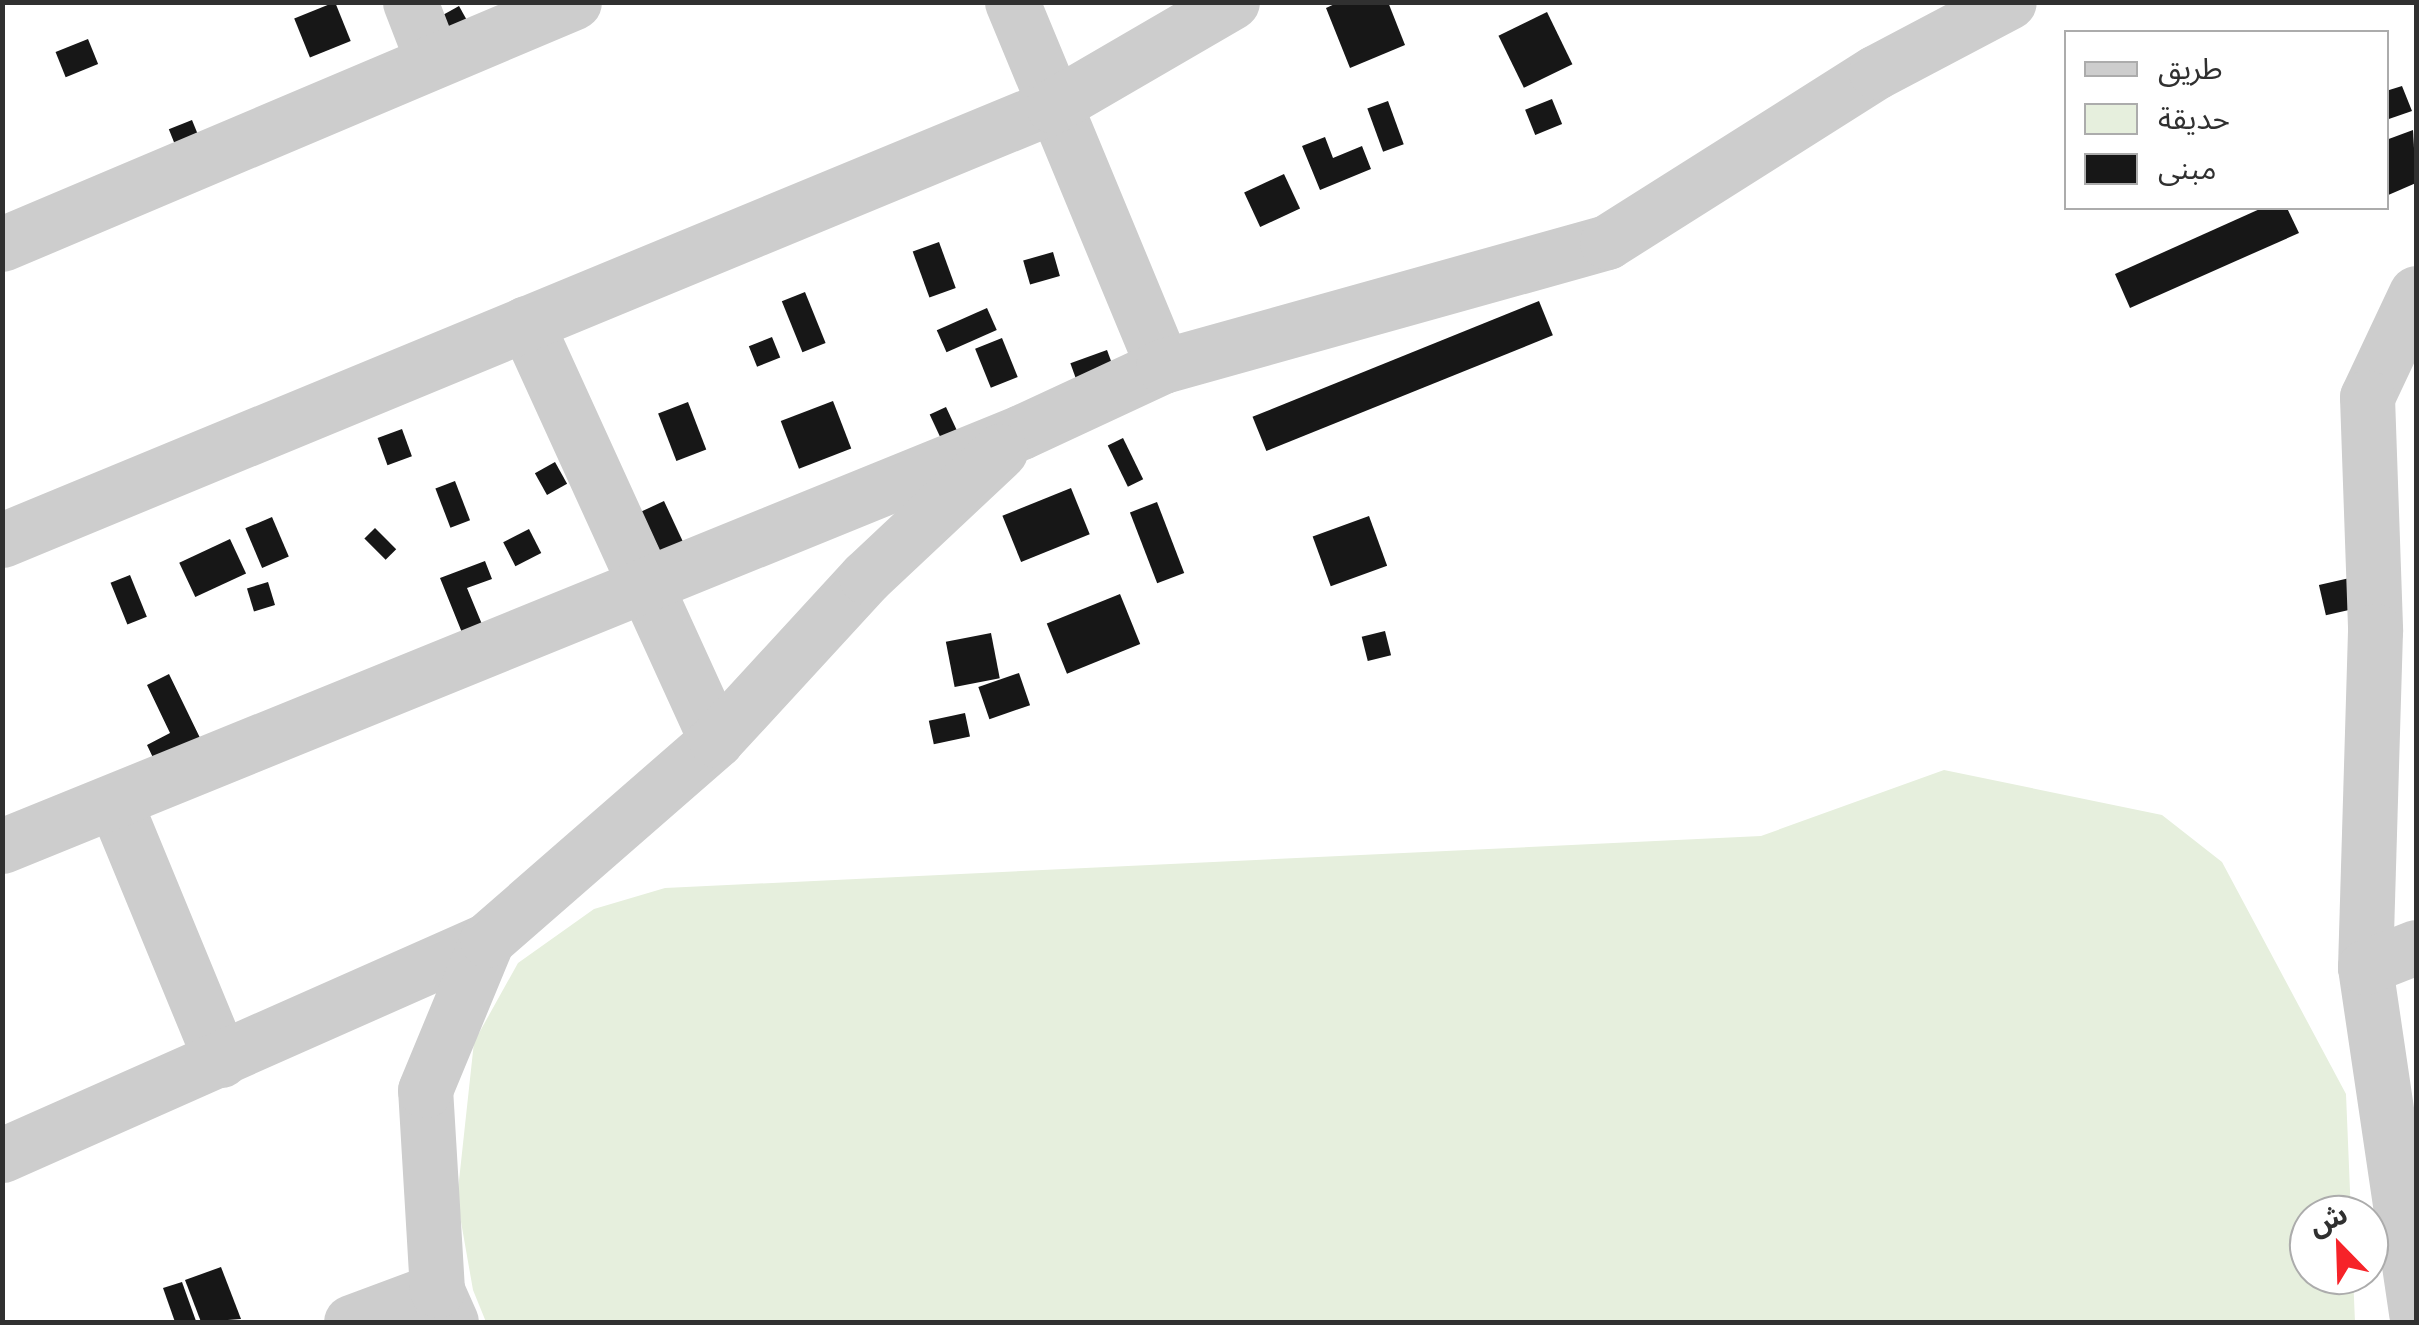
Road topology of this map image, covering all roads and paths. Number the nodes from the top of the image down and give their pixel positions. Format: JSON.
{"nodes":[{"id":1,"x":410,"y":2,"type":"edge"},
{"id":2,"x":574,"y":2,"type":"edge"},
{"id":3,"x":1012,"y":2,"type":"edge"},
{"id":4,"x":1232,"y":2,"type":"edge"},
{"id":5,"x":2009,"y":2,"type":"edge"},
{"id":6,"x":432,"y":58,"type":"junction"},
{"id":7,"x":1053,"y":106,"type":"junction"},
{"id":8,"x":2,"y":244,"type":"edge"},
{"id":9,"x":2416,"y":293,"type":"edge"},
{"id":10,"x":526,"y":323,"type":"junction"},
{"id":11,"x":1164,"y":366,"type":"junction"},
{"id":12,"x":2416,"y":376,"type":"edge"},
{"id":13,"x":2367,"y":397,"type":"junction"},
{"id":14,"x":1021,"y":432,"type":"junction"},
{"id":15,"x":4,"y":536,"type":"edge"},
{"id":16,"x":644,"y":580,"type":"junction"},
{"id":17,"x":2396,"y":626,"type":"edge"},
{"id":18,"x":716,"y":740,"type":"junction"},
{"id":19,"x":115,"y":803,"type":"junction"},
{"id":20,"x":6,"y":836,"type":"edge"},
{"id":21,"x":488,"y":940,"type":"junction"},
{"id":22,"x":2416,"y":947,"type":"edge"},
{"id":23,"x":2364,"y":967,"type":"junction"},
{"id":24,"x":222,"y":1060,"type":"junction"},
{"id":25,"x":7,"y":1141,"type":"edge"},
{"id":26,"x":444,"y":1306,"type":"edge"},
{"id":27,"x":2416,"y":1313,"type":"edge"},
{"id":28,"x":351,"y":1322,"type":"edge"}],
"edges":[{"from":1,"to":6,"type":"street"},
{"from":2,"to":6,"type":"street"},
{"from":3,"to":7,"type":"street"},
{"from":4,"to":7,"type":"street"},
{"from":5,"to":11,"type":"street"},
{"from":6,"to":8,"type":"street"},
{"from":7,"to":10,"type":"street"},
{"from":7,"to":11,"type":"street"},
{"from":9,"to":13,"type":"street"},
{"from":10,"to":15,"type":"street"},
{"from":10,"to":16,"type":"street"},
{"from":11,"to":14,"type":"street"},
{"from":12,"to":13,"type":"street"},
{"from":13,"to":17,"type":"street"},
{"from":14,"to":16,"type":"street"},
{"from":14,"to":18,"type":"street"},
{"from":16,"to":18,"type":"street"},
{"from":16,"to":19,"type":"street"},
{"from":17,"to":23,"type":"street"},
{"from":18,"to":21,"type":"street"},
{"from":19,"to":20,"type":"street"},
{"from":19,"to":24,"type":"street"},
{"from":21,"to":24,"type":"street"},
{"from":21,"to":26,"type":"street"},
{"from":22,"to":23,"type":"street"},
{"from":23,"to":27,"type":"street"},
{"from":24,"to":25,"type":"street"},
{"from":26,"to":28,"type":"street"}]}
